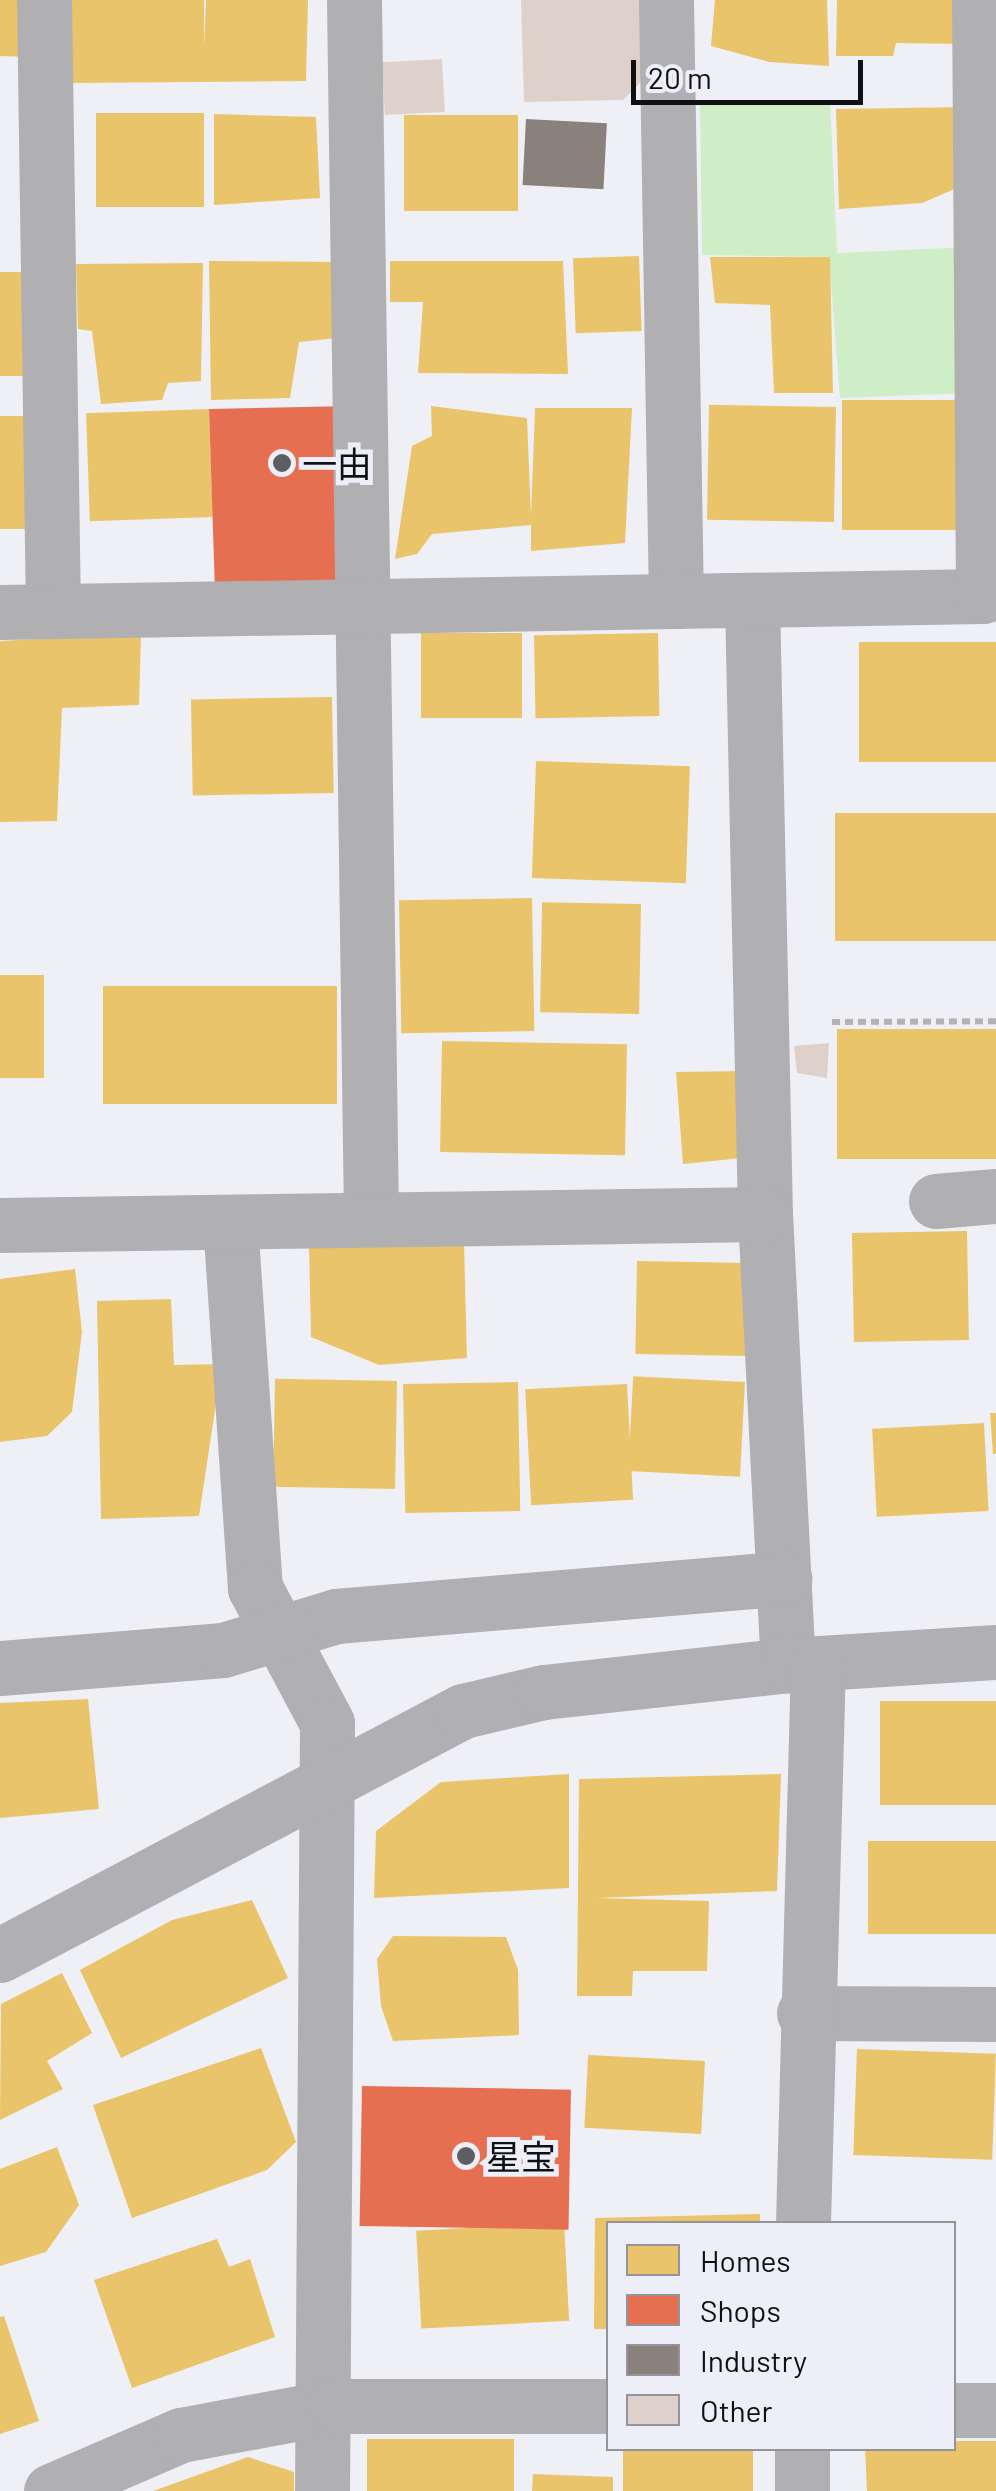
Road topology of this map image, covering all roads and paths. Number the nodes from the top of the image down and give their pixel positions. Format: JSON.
{"nodes":[{"id":1,"x":44,"y":0,"type":"edge"},
{"id":2,"x":354,"y":0,"type":"edge"},
{"id":3,"x":666,"y":0,"type":"edge"},
{"id":4,"x":979,"y":0,"type":"edge"},
{"id":5,"x":752,"y":600,"type":"junction"},
{"id":6,"x":676,"y":602,"type":"junction"},
{"id":7,"x":362,"y":606,"type":"junction"},
{"id":8,"x":26,"y":612,"type":"edge"},
{"id":9,"x":829,"y":1007,"type":"dead end"},
{"id":10,"x":996,"y":1021,"type":"edge"},
{"id":11,"x":996,"y":1196,"type":"edge"},
{"id":12,"x":936,"y":1200,"type":"dead end"},
{"id":13,"x":765,"y":1214,"type":"junction"},
{"id":14,"x":372,"y":1219,"type":"junction"},
{"id":15,"x":230,"y":1222,"type":"junction"},
{"id":16,"x":0,"y":1225,"type":"edge"},
{"id":17,"x":784,"y":1578,"type":"junction"},
{"id":18,"x":279,"y":1632,"type":"junction"},
{"id":19,"x":996,"y":1652,"type":"edge"},
{"id":20,"x":803,"y":1665,"type":"junction"},
{"id":21,"x":0,"y":1668,"type":"edge"},
{"id":22,"x":327,"y":1780,"type":"junction"},
{"id":23,"x":0,"y":1955,"type":"edge"},
{"id":24,"x":804,"y":2013,"type":"junction"},
{"id":25,"x":996,"y":2014,"type":"edge"},
{"id":26,"x":803,"y":2221,"type":"edge"},
{"id":27,"x":606,"y":2406,"type":"edge"},
{"id":28,"x":323,"y":2409,"type":"junction"},
{"id":29,"x":956,"y":2410,"type":"edge"},
{"id":30,"x":996,"y":2410,"type":"edge"},
{"id":31,"x":802,"y":2451,"type":"edge"},
{"id":32,"x":51,"y":2491,"type":"edge"},
{"id":33,"x":322,"y":2491,"type":"edge"},
{"id":34,"x":802,"y":2491,"type":"edge"}],
"edges":[{"from":1,"to":8,"type":"street"},
{"from":2,"to":7,"type":"street"},
{"from":3,"to":6,"type":"street"},
{"from":4,"to":5,"type":"street"},
{"from":5,"to":6,"type":"street"},
{"from":5,"to":13,"type":"street"},
{"from":6,"to":7,"type":"street"},
{"from":7,"to":8,"type":"street"},
{"from":7,"to":14,"type":"street"},
{"from":9,"to":10,"type":"path"},
{"from":11,"to":12,"type":"street"},
{"from":13,"to":14,"type":"street"},
{"from":13,"to":17,"type":"street"},
{"from":14,"to":15,"type":"street"},
{"from":15,"to":16,"type":"street"},
{"from":15,"to":18,"type":"street"},
{"from":17,"to":18,"type":"street"},
{"from":17,"to":20,"type":"street"},
{"from":18,"to":21,"type":"street"},
{"from":18,"to":22,"type":"street"},
{"from":19,"to":20,"type":"street"},
{"from":20,"to":22,"type":"street"},
{"from":20,"to":24,"type":"street"},
{"from":22,"to":23,"type":"street"},
{"from":22,"to":28,"type":"street"},
{"from":24,"to":25,"type":"street"},
{"from":24,"to":26,"type":"street"},
{"from":27,"to":28,"type":"street"},
{"from":28,"to":32,"type":"street"},
{"from":28,"to":33,"type":"street"},
{"from":29,"to":30,"type":"street"},
{"from":31,"to":34,"type":"street"}]}
